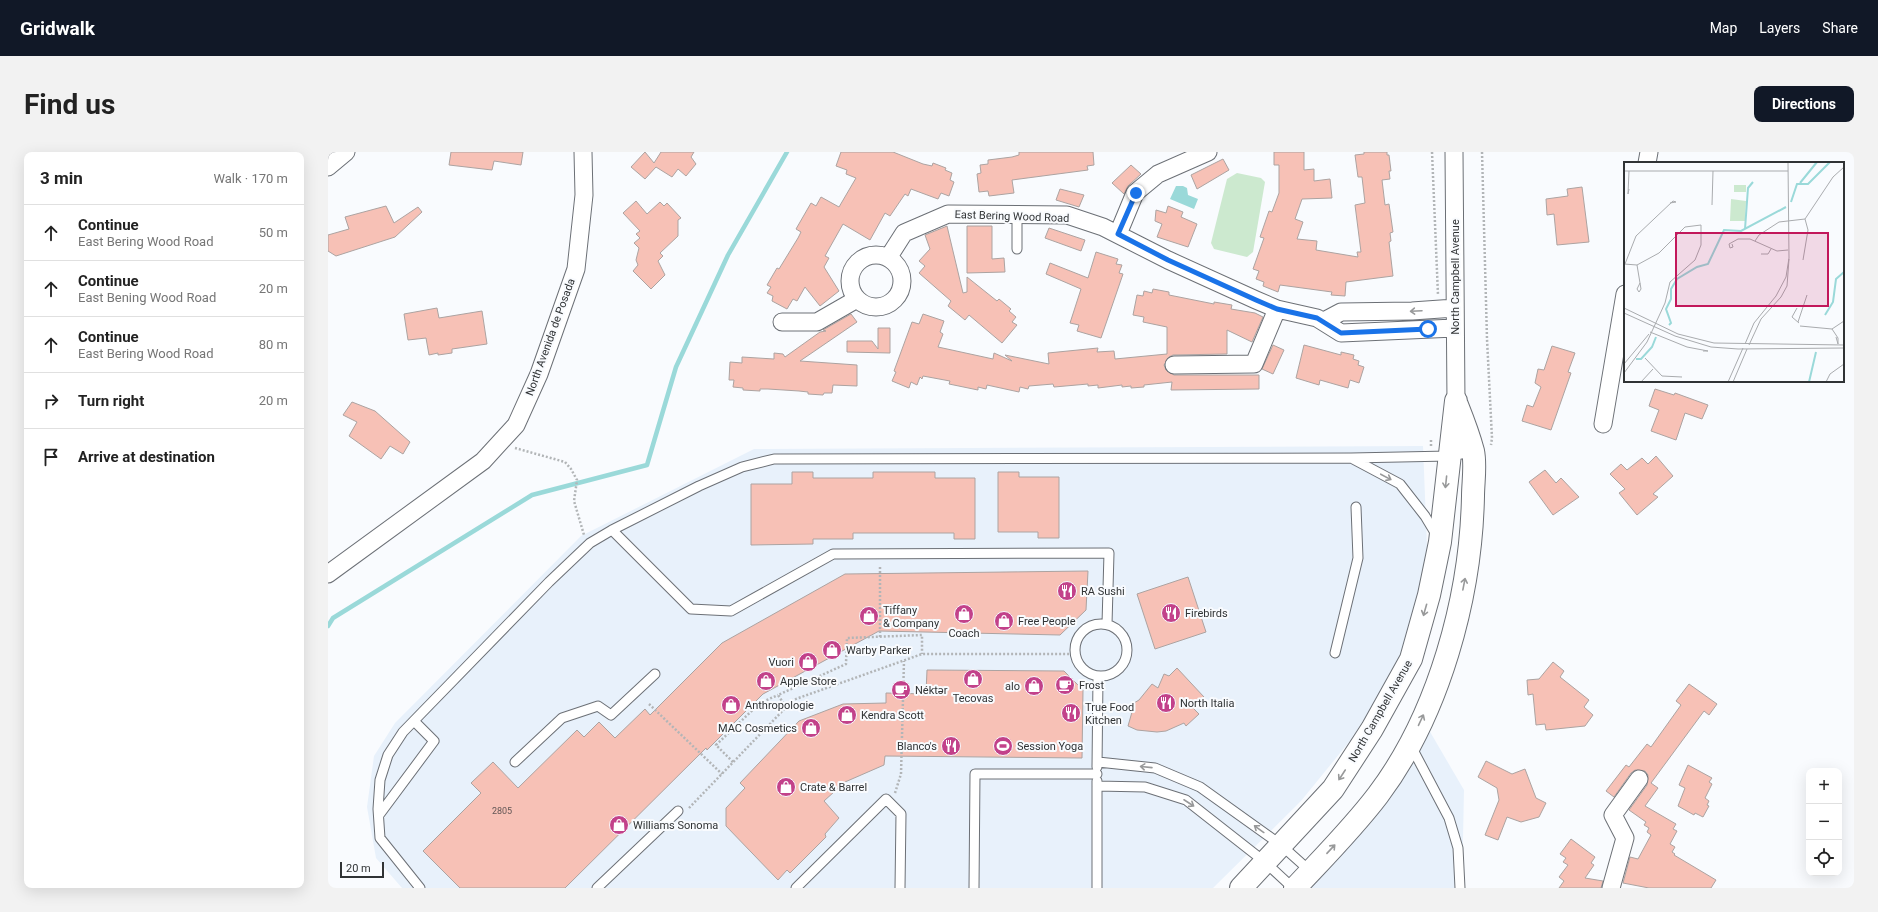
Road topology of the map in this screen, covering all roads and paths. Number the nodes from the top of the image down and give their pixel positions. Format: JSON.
{"nodes":[{"id":1,"x":346,"y":152,"type":"edge"},
{"id":2,"x":583,"y":152,"type":"edge"},
{"id":3,"x":1208,"y":152,"type":"edge"},
{"id":4,"x":1432,"y":152,"type":"edge"},
{"id":5,"x":1454,"y":152,"type":"edge"},
{"id":6,"x":1482,"y":152,"type":"edge"},
{"id":7,"x":1649,"y":152,"type":"edge"},
{"id":8,"x":1647,"y":162,"type":"edge"},
{"id":9,"x":328,"y":167,"type":"edge"},
{"id":10,"x":1017,"y":214,"type":"junction"},
{"id":11,"x":1118,"y":234,"type":"junction"},
{"id":12,"x":1017,"y":249,"type":"dead end"},
{"id":13,"x":888,"y":258,"type":"junction"},
{"id":14,"x":1438,"y":292,"type":"dead end"},
{"id":15,"x":857,"y":299,"type":"junction"},
{"id":16,"x":1624,"y":300,"type":"edge"},
{"id":17,"x":1455,"y":308,"type":"junction"},
{"id":18,"x":1277,"y":309,"type":"junction"},
{"id":19,"x":782,"y":322,"type":"dead end"},
{"id":20,"x":1324,"y":322,"type":"junction"},
{"id":21,"x":1456,"y":328,"type":"junction"},
{"id":22,"x":1174,"y":365,"type":"dead end"},
{"id":23,"x":1456,"y":401,"type":"junction"},
{"id":24,"x":1603,"y":424,"type":"dead end"},
{"id":25,"x":499,"y":442,"type":"junction"},
{"id":26,"x":1481,"y":452,"type":"junction"},
{"id":27,"x":1449,"y":456,"type":"junction"},
{"id":28,"x":1352,"y":458,"type":"junction"},
{"id":29,"x":1356,"y":507,"type":"dead end"},
{"id":30,"x":612,"y":530,"type":"junction"},
{"id":31,"x":1440,"y":542,"type":"junction"},
{"id":32,"x":590,"y":543,"type":"junction"},
{"id":33,"x":880,"y":564,"type":"dead end"},
{"id":34,"x":328,"y":574,"type":"edge"},
{"id":35,"x":1107,"y":624,"type":"junction"},
{"id":36,"x":880,"y":637,"type":"junction"},
{"id":37,"x":1335,"y":653,"type":"dead end"},
{"id":38,"x":922,"y":654,"type":"junction"},
{"id":39,"x":1075,"y":654,"type":"junction"},
{"id":40,"x":904,"y":661,"type":"junction"},
{"id":41,"x":655,"y":674,"type":"dead end"},
{"id":42,"x":1098,"y":676,"type":"junction"},
{"id":43,"x":778,"y":695,"type":"junction"},
{"id":44,"x":649,"y":704,"type":"dead end"},
{"id":45,"x":786,"y":707,"type":"junction"},
{"id":46,"x":414,"y":721,"type":"junction"},
{"id":47,"x":1410,"y":743,"type":"junction"},
{"id":48,"x":515,"y":762,"type":"dead end"},
{"id":49,"x":733,"y":762,"type":"junction"},
{"id":50,"x":1098,"y":762,"type":"junction"},
{"id":51,"x":722,"y":774,"type":"junction"},
{"id":52,"x":1097,"y":774,"type":"junction"},
{"id":53,"x":1639,"y":779,"type":"dead end"},
{"id":54,"x":1097,"y":786,"type":"junction"},
{"id":55,"x":892,"y":804,"type":"junction"},
{"id":56,"x":682,"y":811,"type":"joint"},
{"id":57,"x":379,"y":815,"type":"junction"},
{"id":58,"x":1281,"y":845,"type":"junction"},
{"id":59,"x":1265,"y":862,"type":"junction"},
{"id":60,"x":1301,"y":883,"type":"edge"},
{"id":61,"x":420,"y":888,"type":"edge"},
{"id":62,"x":597,"y":888,"type":"edge"},
{"id":63,"x":796,"y":888,"type":"edge"},
{"id":64,"x":900,"y":888,"type":"edge"},
{"id":65,"x":974,"y":888,"type":"edge"},
{"id":66,"x":1097,"y":888,"type":"edge"},
{"id":67,"x":1241,"y":888,"type":"edge"},
{"id":68,"x":1460,"y":888,"type":"edge"},
{"id":69,"x":1611,"y":888,"type":"edge"}],
"edges":[{"from":1,"to":9,"type":"street"},
{"from":2,"to":25,"type":"street","name":"North Avenida de Posada"},
{"from":3,"to":11,"type":"street"},
{"from":4,"to":14,"type":"path"},
{"from":5,"to":17,"type":"street","name":"North Campbell Avenue"},
{"from":6,"to":26,"type":"path"},
{"from":7,"to":8,"type":"street"},
{"from":10,"to":11,"type":"street","name":"East Bering Wood Road"},
{"from":10,"to":12,"type":"lane"},
{"from":10,"to":13,"type":"street","name":"East Bering Wood Road"},
{"from":11,"to":18,"type":"street","name":"East Bering Wood Road"},
{"from":13,"to":15,"type":"street"},
{"from":13,"to":15,"type":"street"},
{"from":15,"to":19,"type":"street"},
{"from":16,"to":24,"type":"street"},
{"from":17,"to":20,"type":"street","one_way":true},
{"from":17,"to":21,"type":"street","name":"North Campbell Avenue"},
{"from":18,"to":20,"type":"street","name":"East Bering Wood Road"},
{"from":18,"to":22,"type":"street"},
{"from":20,"to":21,"type":"street"},
{"from":21,"to":23,"type":"street","name":"North Campbell Avenue"},
{"from":23,"to":26,"type":"street","name":"North Campbell Avenue"},
{"from":23,"to":27,"type":"street","name":"North Campbell Avenue"},
{"from":25,"to":32,"type":"path"},
{"from":25,"to":34,"type":"street","name":"North Avenida de Posada"},
{"from":26,"to":27,"type":"lane"},
{"from":47,"to":26,"type":"street","name":"North Campbell Avenue","one_way":true},
{"from":27,"to":28,"type":"lane"},
{"from":27,"to":31,"type":"street","name":"North Campbell Avenue","one_way":true},
{"from":28,"to":30,"type":"lane"},
{"from":28,"to":31,"type":"lane","one_way":true},
{"from":29,"to":37,"type":"lane"},
{"from":30,"to":32,"type":"lane"},
{"from":30,"to":35,"type":"lane"},
{"from":31,"to":58,"type":"street","name":"North Campbell Avenue","one_way":true},
{"from":32,"to":46,"type":"lane"},
{"from":33,"to":36,"type":"path"},
{"from":35,"to":39,"type":"lane"},
{"from":35,"to":42,"type":"lane"},
{"from":36,"to":38,"type":"path"},
{"from":36,"to":43,"type":"path"},
{"from":38,"to":39,"type":"path"},
{"from":38,"to":40,"type":"path"},
{"from":39,"to":42,"type":"lane"},
{"from":40,"to":45,"type":"path"},
{"from":40,"to":55,"type":"path"},
{"from":41,"to":48,"type":"lane"},
{"from":42,"to":50,"type":"lane"},
{"from":43,"to":45,"type":"path"},
{"from":43,"to":49,"type":"path"},
{"from":44,"to":51,"type":"path"},
{"from":45,"to":49,"type":"path"},
{"from":46,"to":57,"type":"lane"},
{"from":46,"to":57,"type":"lane"},
{"from":60,"to":47,"type":"street","name":"North Campbell Avenue","one_way":true},
{"from":47,"to":68,"type":"lane"},
{"from":49,"to":51,"type":"path"},
{"from":50,"to":52,"type":"lane"},
{"from":58,"to":50,"type":"lane","one_way":true},
{"from":51,"to":56,"type":"path"},
{"from":52,"to":54,"type":"lane"},
{"from":52,"to":65,"type":"lane"},
{"from":53,"to":69,"type":"street"},
{"from":54,"to":59,"type":"lane","one_way":true},
{"from":54,"to":66,"type":"lane"},
{"from":55,"to":63,"type":"lane"},
{"from":55,"to":64,"type":"lane"},
{"from":56,"to":62,"type":"lane"},
{"from":57,"to":61,"type":"lane"},
{"from":58,"to":59,"type":"street","name":"North Campbell Avenue"},
{"from":58,"to":60,"type":"lane"},
{"from":59,"to":60,"type":"lane"},
{"from":59,"to":67,"type":"street","name":"North Campbell Avenue"}]}
